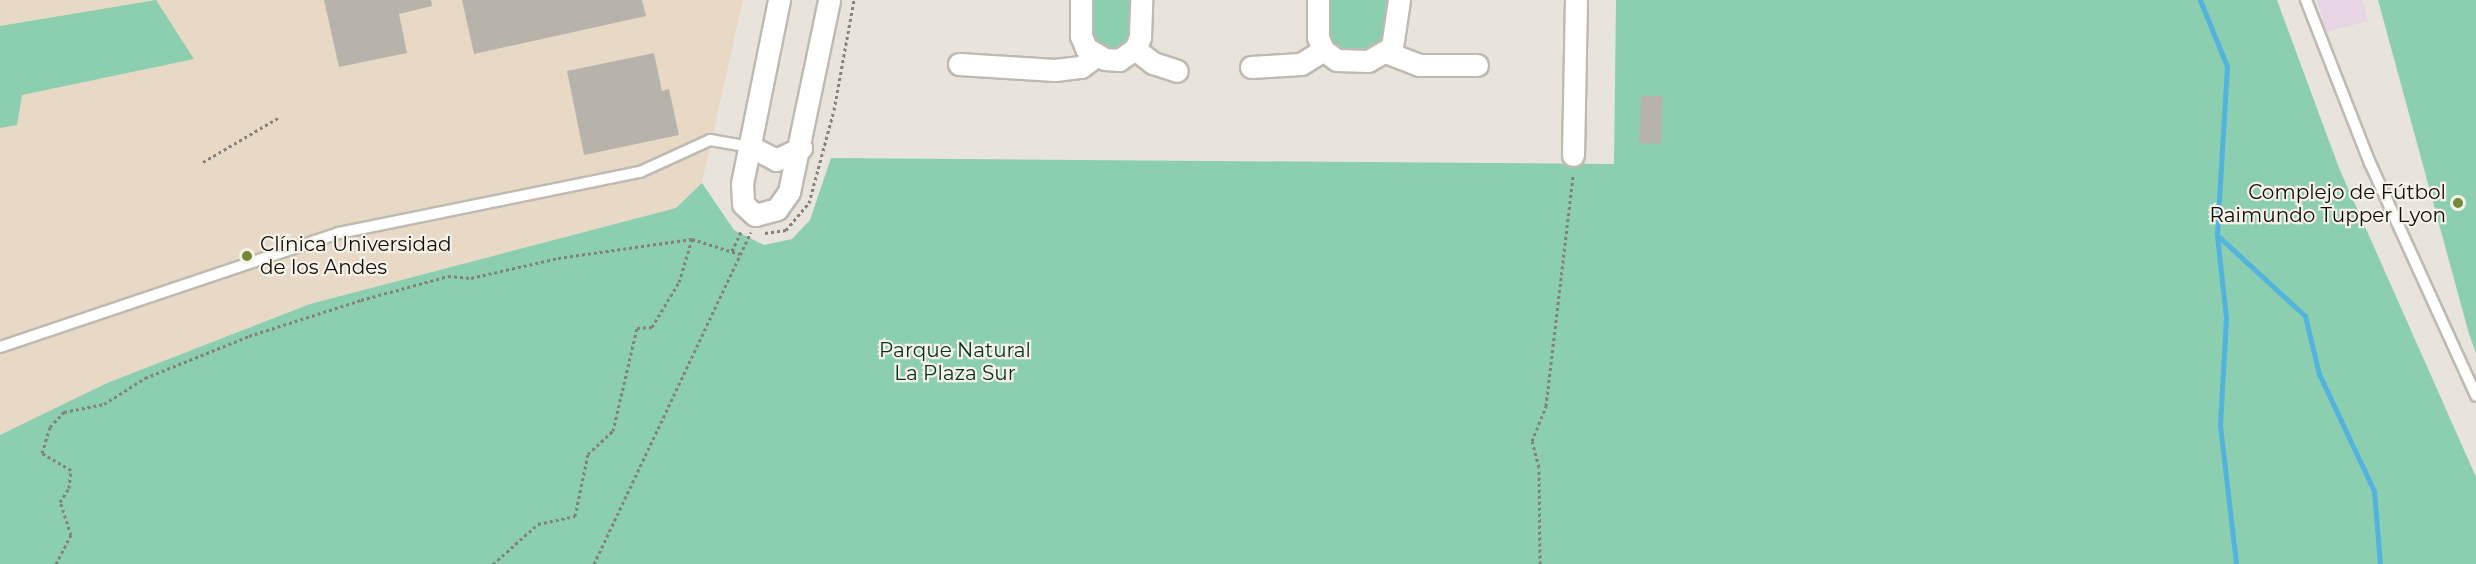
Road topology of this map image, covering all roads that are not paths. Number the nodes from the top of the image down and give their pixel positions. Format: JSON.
{"nodes":[{"id":1,"x":779,"y":0,"type":"edge"},
{"id":2,"x":829,"y":0,"type":"edge"},
{"id":3,"x":1081,"y":0,"type":"edge"},
{"id":4,"x":1142,"y":0,"type":"edge"},
{"id":5,"x":1318,"y":0,"type":"edge"},
{"id":6,"x":1399,"y":0,"type":"edge"},
{"id":7,"x":1576,"y":0,"type":"edge"},
{"id":8,"x":2306,"y":0,"type":"edge"},
{"id":9,"x":1135,"y":49,"type":"junction"},
{"id":10,"x":1323,"y":50,"type":"junction"},
{"id":11,"x":1388,"y":53,"type":"junction"},
{"id":12,"x":1096,"y":56,"type":"junction"},
{"id":13,"x":959,"y":64,"type":"dead end"},
{"id":14,"x":1477,"y":65,"type":"dead end"},
{"id":15,"x":1251,"y":67,"type":"dead end"},
{"id":16,"x":1178,"y":71,"type":"dead end"},
{"id":17,"x":751,"y":147,"type":"junction"},
{"id":18,"x":801,"y":148,"type":"junction"},
{"id":19,"x":1573,"y":155,"type":"road end"},
{"id":20,"x":0,"y":347,"type":"edge"},
{"id":21,"x":2476,"y":396,"type":"edge"}],
"edges":[{"from":1,"to":17,"type":"street"},
{"from":2,"to":18,"type":"street"},
{"from":3,"to":12,"type":"street"},
{"from":4,"to":9,"type":"street"},
{"from":5,"to":10,"type":"street"},
{"from":6,"to":11,"type":"street"},
{"from":7,"to":19,"type":"street"},
{"from":8,"to":21,"type":"lane"},
{"from":9,"to":12,"type":"street"},
{"from":9,"to":16,"type":"street"},
{"from":10,"to":11,"type":"street"},
{"from":10,"to":15,"type":"street"},
{"from":11,"to":14,"type":"street"},
{"from":12,"to":13,"type":"street"},
{"from":17,"to":18,"type":"street"},
{"from":17,"to":18,"type":"street"},
{"from":17,"to":20,"type":"lane"}]}
